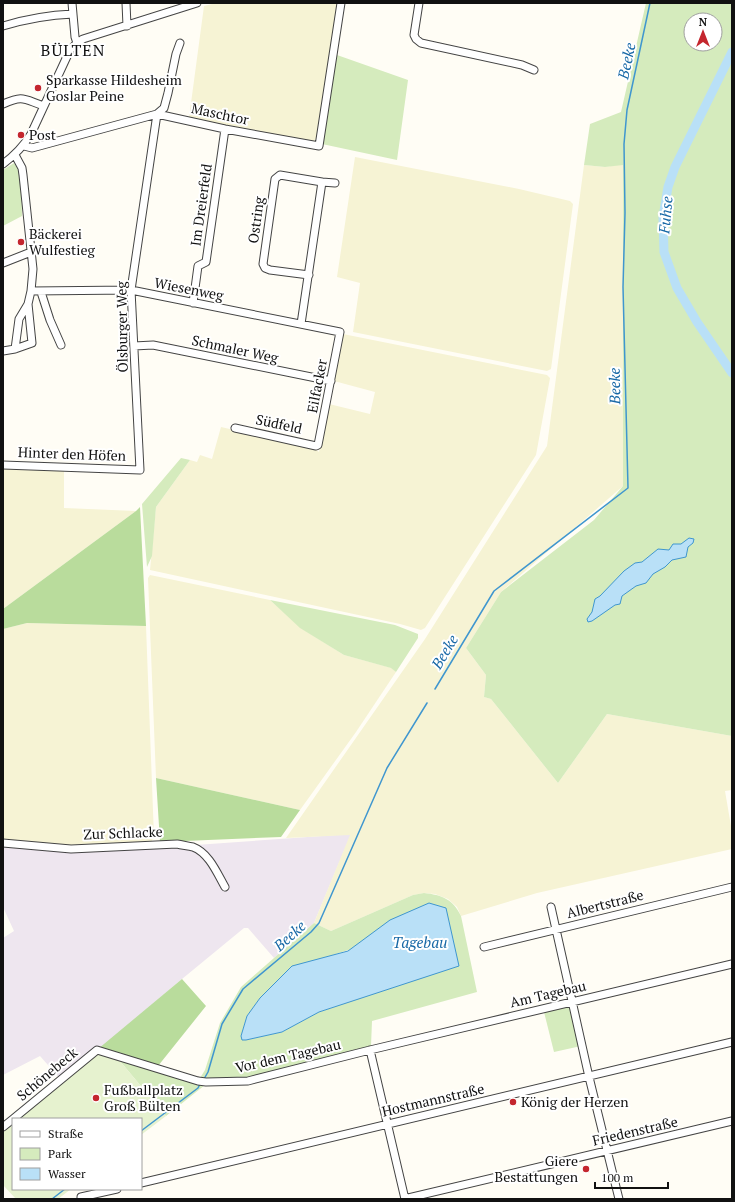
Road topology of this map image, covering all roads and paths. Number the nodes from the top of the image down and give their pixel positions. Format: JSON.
{"nodes":[{"id":1,"x":72,"y":3,"type":"edge"},
{"id":2,"x":126,"y":3,"type":"edge"},
{"id":3,"x":197,"y":3,"type":"edge"},
{"id":4,"x":341,"y":3,"type":"edge"},
{"id":5,"x":419,"y":3,"type":"edge"},
{"id":6,"x":73,"y":14,"type":"junction"},
{"id":7,"x":3,"y":26,"type":"edge"},
{"id":8,"x":127,"y":26,"type":"junction"},
{"id":9,"x":77,"y":43,"type":"junction"},
{"id":10,"x":180,"y":43,"type":"dead end"},
{"id":11,"x":534,"y":70,"type":"dead end"},
{"id":12,"x":3,"y":104,"type":"edge"},
{"id":13,"x":44,"y":106,"type":"junction"},
{"id":14,"x":157,"y":114,"type":"junction"},
{"id":15,"x":225,"y":130,"type":"junction"},
{"id":16,"x":24,"y":146,"type":"junction"},
{"id":17,"x":15,"y":155,"type":"junction"},
{"id":18,"x":3,"y":164,"type":"edge"},
{"id":19,"x":322,"y":182,"type":"junction"},
{"id":20,"x":335,"y":183,"type":"dead end"},
{"id":21,"x":31,"y":252,"type":"junction"},
{"id":22,"x":3,"y":263,"type":"edge"},
{"id":23,"x":309,"y":275,"type":"junction"},
{"id":24,"x":131,"y":290,"type":"junction"},
{"id":25,"x":31,"y":291,"type":"junction"},
{"id":26,"x":41,"y":292,"type":"junction"},
{"id":27,"x":193,"y":303,"type":"junction"},
{"id":28,"x":28,"y":304,"type":"junction"},
{"id":29,"x":302,"y":324,"type":"junction"},
{"id":30,"x":340,"y":332,"type":"joint"},
{"id":31,"x":62,"y":345,"type":"dead end"},
{"id":32,"x":134,"y":346,"type":"junction"},
{"id":33,"x":15,"y":349,"type":"junction"},
{"id":34,"x":3,"y":351,"type":"edge"},
{"id":35,"x":331,"y":381,"type":"junction"},
{"id":36,"x":235,"y":428,"type":"dead end"},
{"id":37,"x":318,"y":445,"type":"joint"},
{"id":38,"x":3,"y":465,"type":"edge"},
{"id":39,"x":140,"y":470,"type":"joint"},
{"id":40,"x":3,"y":843,"type":"edge"},
{"id":41,"x":225,"y":887,"type":"dead end"},
{"id":42,"x":732,"y":887,"type":"edge"},
{"id":43,"x":551,"y":907,"type":"dead end"},
{"id":44,"x":555,"y":930,"type":"junction"},
{"id":45,"x":484,"y":947,"type":"dead end"},
{"id":46,"x":732,"y":964,"type":"edge"},
{"id":47,"x":573,"y":1002,"type":"junction"},
{"id":48,"x":732,"y":1042,"type":"edge"},
{"id":49,"x":97,"y":1050,"type":"joint"},
{"id":50,"x":370,"y":1050,"type":"junction"},
{"id":51,"x":589,"y":1076,"type":"junction"},
{"id":52,"x":14,"y":1118,"type":"edge"},
{"id":53,"x":12,"y":1120,"type":"edge"},
{"id":54,"x":732,"y":1121,"type":"edge"},
{"id":55,"x":388,"y":1124,"type":"junction"},
{"id":56,"x":3,"y":1127,"type":"edge"},
{"id":57,"x":608,"y":1150,"type":"junction"},
{"id":58,"x":142,"y":1183,"type":"edge"},
{"id":59,"x":113,"y":1190,"type":"edge"},
{"id":60,"x":81,"y":1198,"type":"edge"},
{"id":61,"x":405,"y":1199,"type":"edge"},
{"id":62,"x":619,"y":1199,"type":"edge"}],
"edges":[{"from":1,"to":6,"type":"street"},
{"from":2,"to":8,"type":"street"},
{"from":3,"to":8,"type":"street"},
{"from":4,"to":15,"type":"street","name":"Maschtor"},
{"from":5,"to":11,"type":"street"},
{"from":6,"to":7,"type":"street"},
{"from":6,"to":9,"type":"street"},
{"from":8,"to":9,"type":"street"},
{"from":9,"to":13,"type":"street"},
{"from":10,"to":14,"type":"street"},
{"from":12,"to":13,"type":"street"},
{"from":13,"to":16,"type":"street"},
{"from":14,"to":15,"type":"street","name":"Maschtor"},
{"from":14,"to":16,"type":"street","name":"Maschtor"},
{"from":14,"to":24,"type":"street","name":"Ölsburger Weg"},
{"from":15,"to":27,"type":"street","name":"Im Dreierfeld"},
{"from":16,"to":17,"type":"street"},
{"from":17,"to":18,"type":"street"},
{"from":17,"to":21,"type":"street"},
{"from":19,"to":20,"type":"street","name":"Ostring"},
{"from":19,"to":23,"type":"street"},
{"from":19,"to":23,"type":"street","name":"Ostring"},
{"from":21,"to":22,"type":"street"},
{"from":21,"to":25,"type":"street"},
{"from":23,"to":29,"type":"street"},
{"from":24,"to":26,"type":"street","name":"Wiesenweg"},
{"from":24,"to":27,"type":"street","name":"Wiesenweg"},
{"from":24,"to":32,"type":"street","name":"Ölsburger Weg"},
{"from":25,"to":26,"type":"street","name":"Wiesenweg"},
{"from":25,"to":28,"type":"street"},
{"from":26,"to":31,"type":"street"},
{"from":27,"to":29,"type":"street","name":"Wiesenweg"},
{"from":28,"to":33,"type":"street"},
{"from":28,"to":33,"type":"street"},
{"from":29,"to":30,"type":"street","name":"Wiesenweg"},
{"from":30,"to":35,"type":"street","name":"Eilfacker"},
{"from":32,"to":35,"type":"street","name":"Schmaler Weg"},
{"from":32,"to":39,"type":"street","name":"Ölsburger Weg"},
{"from":33,"to":34,"type":"street"},
{"from":35,"to":37,"type":"street","name":"Eilfacker"},
{"from":36,"to":37,"type":"street","name":"Südfeld"},
{"from":38,"to":39,"type":"street","name":"Hinter den Höfen"},
{"from":40,"to":41,"type":"street","name":"Zur Schlacke"},
{"from":42,"to":44,"type":"street","name":"Albertstraße"},
{"from":43,"to":44,"type":"street"},
{"from":44,"to":45,"type":"street","name":"Albertstraße"},
{"from":44,"to":47,"type":"street"},
{"from":46,"to":47,"type":"street","name":"Am Tagebau"},
{"from":47,"to":50,"type":"street","name":"Am Tagebau"},
{"from":47,"to":51,"type":"street"},
{"from":48,"to":51,"type":"street","name":"Hostmannstraße"},
{"from":49,"to":50,"type":"street","name":"Vor dem Tagebau"},
{"from":49,"to":52,"type":"street","name":"Schönebeck"},
{"from":50,"to":55,"type":"street"},
{"from":51,"to":55,"type":"street","name":"Hostmannstraße"},
{"from":51,"to":57,"type":"street"},
{"from":53,"to":56,"type":"street","name":"Schönebeck"},
{"from":54,"to":57,"type":"street","name":"Friedenstraße"},
{"from":55,"to":58,"type":"street","name":"Hostmannstraße"},
{"from":55,"to":61,"type":"street"},
{"from":57,"to":61,"type":"street","name":"Friedenstraße"},
{"from":57,"to":62,"type":"street"},
{"from":59,"to":60,"type":"street"}]}
